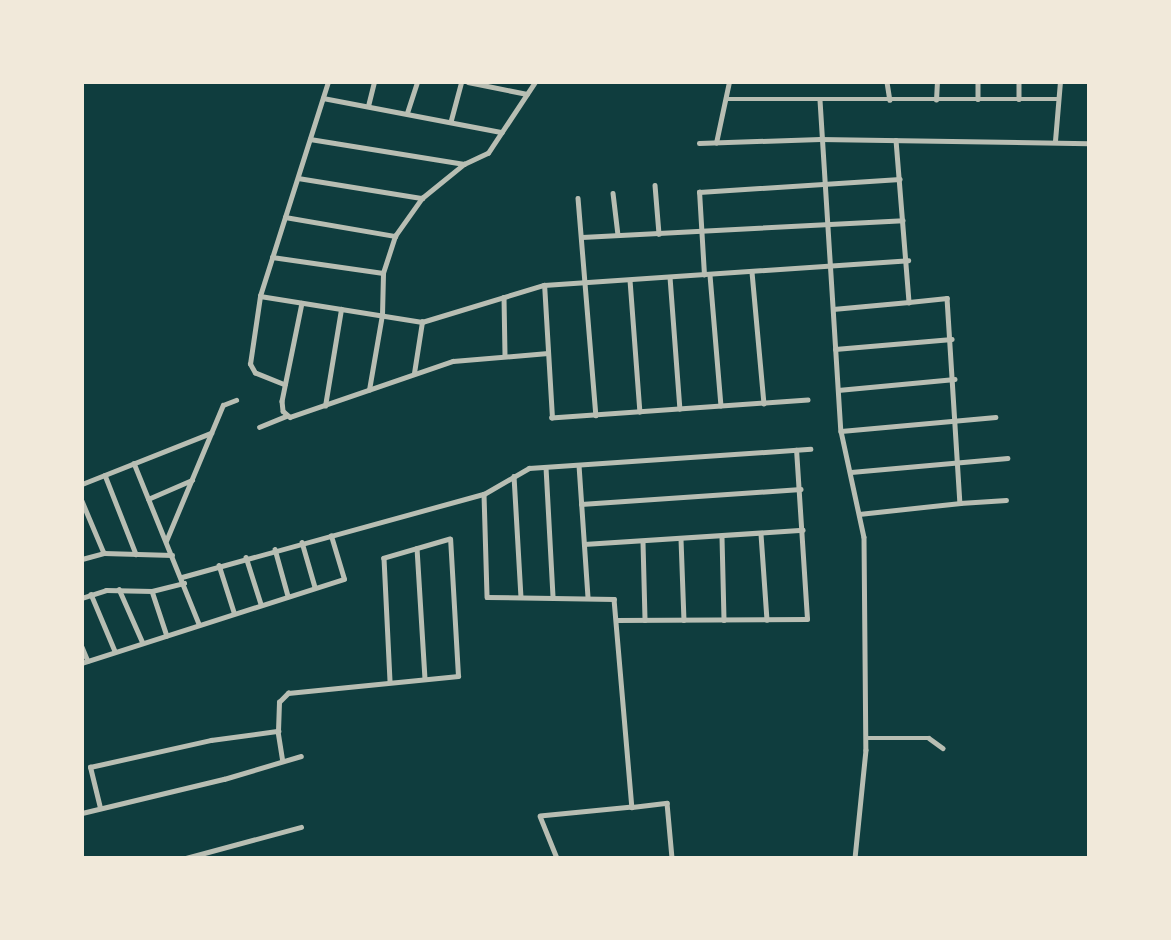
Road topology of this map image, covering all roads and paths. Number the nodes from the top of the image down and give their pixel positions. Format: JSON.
{"nodes":[{"id":1,"x":328,"y":82,"type":"edge"},
{"id":2,"x":374,"y":82,"type":"edge"},
{"id":3,"x":417,"y":82,"type":"edge"},
{"id":4,"x":461,"y":82,"type":"edge"},
{"id":5,"x":468,"y":82,"type":"edge"},
{"id":6,"x":535,"y":82,"type":"edge"},
{"id":7,"x":729,"y":82,"type":"edge"},
{"id":8,"x":887,"y":82,"type":"edge"},
{"id":9,"x":937,"y":82,"type":"edge"},
{"id":10,"x":978,"y":82,"type":"edge"},
{"id":11,"x":1019,"y":82,"type":"edge"},
{"id":12,"x":1060,"y":82,"type":"edge"},
{"id":13,"x":527,"y":94,"type":"junction"},
{"id":14,"x":323,"y":98,"type":"junction"},
{"id":15,"x":726,"y":99,"type":"junction"},
{"id":16,"x":978,"y":99,"type":"junction"},
{"id":17,"x":1019,"y":99,"type":"junction"},
{"id":18,"x":1058,"y":99,"type":"junction"},
{"id":19,"x":820,"y":100,"type":"junction"},
{"id":20,"x":890,"y":100,"type":"junction"},
{"id":21,"x":936,"y":100,"type":"junction"},
{"id":22,"x":368,"y":106,"type":"junction"},
{"id":23,"x":407,"y":112,"type":"junction"},
{"id":24,"x":450,"y":120,"type":"junction"},
{"id":25,"x":502,"y":132,"type":"junction"},
{"id":26,"x":310,"y":139,"type":"junction"},
{"id":27,"x":820,"y":139,"type":"junction"},
{"id":28,"x":896,"y":140,"type":"junction"},
{"id":29,"x":1055,"y":141,"type":"junction"},
{"id":30,"x":699,"y":143,"type":"dead end"},
{"id":31,"x":716,"y":143,"type":"junction"},
{"id":32,"x":1089,"y":143,"type":"edge"},
{"id":33,"x":464,"y":164,"type":"junction"},
{"id":34,"x":298,"y":178,"type":"junction"},
{"id":35,"x":900,"y":179,"type":"junction"},
{"id":36,"x":655,"y":186,"type":"dead end"},
{"id":37,"x":822,"y":186,"type":"junction"},
{"id":38,"x":613,"y":193,"type":"dead end"},
{"id":39,"x":422,"y":198,"type":"junction"},
{"id":40,"x":578,"y":198,"type":"dead end"},
{"id":41,"x":285,"y":217,"type":"junction"},
{"id":42,"x":903,"y":220,"type":"junction"},
{"id":43,"x":825,"y":226,"type":"junction"},
{"id":44,"x":700,"y":232,"type":"junction"},
{"id":45,"x":659,"y":234,"type":"junction"},
{"id":46,"x":618,"y":235,"type":"junction"},
{"id":47,"x":395,"y":236,"type":"junction"},
{"id":48,"x":582,"y":237,"type":"junction"},
{"id":49,"x":272,"y":257,"type":"junction"},
{"id":50,"x":908,"y":260,"type":"junction"},
{"id":51,"x":828,"y":268,"type":"junction"},
{"id":52,"x":752,"y":272,"type":"junction"},
{"id":53,"x":383,"y":273,"type":"junction"},
{"id":54,"x":707,"y":275,"type":"junction"},
{"id":55,"x":670,"y":277,"type":"junction"},
{"id":56,"x":630,"y":280,"type":"junction"},
{"id":57,"x":587,"y":282,"type":"junction"},
{"id":58,"x":544,"y":285,"type":"junction"},
{"id":59,"x":260,"y":296,"type":"junction"},
{"id":60,"x":504,"y":297,"type":"junction"},
{"id":61,"x":909,"y":302,"type":"junction"},
{"id":62,"x":302,"y":303,"type":"junction"},
{"id":63,"x":341,"y":309,"type":"junction"},
{"id":64,"x":832,"y":309,"type":"junction"},
{"id":65,"x":382,"y":315,"type":"junction"},
{"id":66,"x":422,"y":322,"type":"junction"},
{"id":67,"x":952,"y":339,"type":"junction"},
{"id":68,"x":835,"y":349,"type":"junction"},
{"id":69,"x":548,"y":353,"type":"junction"},
{"id":70,"x":505,"y":356,"type":"junction"},
{"id":71,"x":414,"y":373,"type":"junction"},
{"id":72,"x":954,"y":380,"type":"junction"},
{"id":73,"x":285,"y":385,"type":"junction"},
{"id":74,"x":369,"y":390,"type":"junction"},
{"id":75,"x":838,"y":390,"type":"junction"},
{"id":76,"x":237,"y":400,"type":"dead end"},
{"id":77,"x":808,"y":400,"type":"dead end"},
{"id":78,"x":764,"y":403,"type":"junction"},
{"id":79,"x":325,"y":406,"type":"junction"},
{"id":80,"x":721,"y":406,"type":"junction"},
{"id":81,"x":680,"y":409,"type":"junction"},
{"id":82,"x":640,"y":412,"type":"junction"},
{"id":83,"x":596,"y":415,"type":"junction"},
{"id":84,"x":286,"y":416,"type":"junction"},
{"id":85,"x":994,"y":417,"type":"dead end"},
{"id":86,"x":956,"y":420,"type":"junction"},
{"id":87,"x":259,"y":427,"type":"dead end"},
{"id":88,"x":841,"y":431,"type":"junction"},
{"id":89,"x":211,"y":433,"type":"junction"},
{"id":90,"x":810,"y":449,"type":"dead end"},
{"id":91,"x":796,"y":450,"type":"junction"},
{"id":92,"x":1007,"y":458,"type":"dead end"},
{"id":93,"x":960,"y":462,"type":"junction"},
{"id":94,"x":134,"y":463,"type":"junction"},
{"id":95,"x":579,"y":465,"type":"junction"},
{"id":96,"x":546,"y":467,"type":"junction"},
{"id":97,"x":850,"y":472,"type":"junction"},
{"id":98,"x":105,"y":475,"type":"junction"},
{"id":99,"x":514,"y":476,"type":"junction"},
{"id":100,"x":192,"y":480,"type":"junction"},
{"id":101,"x":82,"y":484,"type":"edge"},
{"id":102,"x":800,"y":489,"type":"junction"},
{"id":103,"x":484,"y":494,"type":"junction"},
{"id":104,"x":148,"y":499,"type":"junction"},
{"id":105,"x":1006,"y":500,"type":"dead end"},
{"id":106,"x":82,"y":501,"type":"edge"},
{"id":107,"x":960,"y":502,"type":"junction"},
{"id":108,"x":581,"y":504,"type":"junction"},
{"id":109,"x":859,"y":514,"type":"junction"},
{"id":110,"x":803,"y":530,"type":"junction"},
{"id":111,"x":761,"y":534,"type":"junction"},
{"id":112,"x":331,"y":536,"type":"junction"},
{"id":113,"x":722,"y":537,"type":"junction"},
{"id":114,"x":681,"y":539,"type":"junction"},
{"id":115,"x":166,"y":541,"type":"junction"},
{"id":116,"x":302,"y":542,"type":"junction"},
{"id":117,"x":643,"y":542,"type":"junction"},
{"id":118,"x":584,"y":544,"type":"junction"},
{"id":119,"x":417,"y":548,"type":"junction"},
{"id":120,"x":275,"y":549,"type":"junction"},
{"id":121,"x":104,"y":553,"type":"junction"},
{"id":122,"x":136,"y":554,"type":"junction"},
{"id":123,"x":172,"y":555,"type":"junction"},
{"id":124,"x":246,"y":557,"type":"junction"},
{"id":125,"x":82,"y":559,"type":"edge"},
{"id":126,"x":219,"y":565,"type":"junction"},
{"id":127,"x":183,"y":580,"type":"junction"},
{"id":128,"x":315,"y":587,"type":"junction"},
{"id":129,"x":119,"y":588,"type":"junction"},
{"id":130,"x":152,"y":591,"type":"junction"},
{"id":131,"x":91,"y":594,"type":"junction"},
{"id":132,"x":288,"y":596,"type":"junction"},
{"id":133,"x":521,"y":597,"type":"junction"},
{"id":134,"x":553,"y":597,"type":"junction"},
{"id":135,"x":588,"y":597,"type":"junction"},
{"id":136,"x":82,"y":598,"type":"edge"},
{"id":137,"x":261,"y":604,"type":"junction"},
{"id":138,"x":234,"y":612,"type":"junction"},
{"id":139,"x":616,"y":620,"type":"junction"},
{"id":140,"x":645,"y":620,"type":"junction"},
{"id":141,"x":684,"y":620,"type":"junction"},
{"id":142,"x":724,"y":620,"type":"junction"},
{"id":143,"x":767,"y":620,"type":"junction"},
{"id":144,"x":199,"y":624,"type":"junction"},
{"id":145,"x":167,"y":636,"type":"junction"},
{"id":146,"x":142,"y":641,"type":"junction"},
{"id":147,"x":82,"y":647,"type":"edge"},
{"id":148,"x":115,"y":651,"type":"junction"},
{"id":149,"x":85,"y":662,"type":"edge"},
{"id":150,"x":425,"y":678,"type":"junction"},
{"id":151,"x":390,"y":682,"type":"junction"},
{"id":152,"x":278,"y":731,"type":"junction"},
{"id":153,"x":866,"y":738,"type":"junction"},
{"id":154,"x":943,"y":748,"type":"dead end"},
{"id":155,"x":301,"y":756,"type":"dead end"},
{"id":156,"x":283,"y":761,"type":"junction"},
{"id":157,"x":90,"y":767,"type":"junction"},
{"id":158,"x":82,"y":768,"type":"edge"},
{"id":159,"x":632,"y":807,"type":"junction"},
{"id":160,"x":100,"y":808,"type":"junction"},
{"id":161,"x":82,"y":813,"type":"edge"},
{"id":162,"x":301,"y":827,"type":"dead end"},
{"id":163,"x":186,"y":858,"type":"edge"},
{"id":164,"x":557,"y":858,"type":"edge"},
{"id":165,"x":672,"y":858,"type":"edge"},
{"id":166,"x":855,"y":858,"type":"edge"}],
"edges":[{"from":1,"to":14,"type":"street"},
{"from":2,"to":22,"type":"street"},
{"from":3,"to":23,"type":"street"},
{"from":4,"to":24,"type":"street"},
{"from":5,"to":13,"type":"street"},
{"from":6,"to":13,"type":"street"},
{"from":7,"to":15,"type":"street"},
{"from":8,"to":20,"type":"street"},
{"from":9,"to":21,"type":"street"},
{"from":10,"to":16,"type":"street"},
{"from":11,"to":17,"type":"street"},
{"from":12,"to":18,"type":"street"},
{"from":13,"to":25,"type":"street"},
{"from":14,"to":22,"type":"street"},
{"from":14,"to":26,"type":"street"},
{"from":15,"to":19,"type":"street"},
{"from":15,"to":31,"type":"street"},
{"from":16,"to":17,"type":"street"},
{"from":16,"to":21,"type":"street"},
{"from":17,"to":18,"type":"street"},
{"from":18,"to":29,"type":"street"},
{"from":19,"to":20,"type":"street"},
{"from":19,"to":27,"type":"street"},
{"from":20,"to":21,"type":"street"},
{"from":22,"to":23,"type":"street"},
{"from":23,"to":24,"type":"street"},
{"from":24,"to":25,"type":"street"},
{"from":25,"to":33,"type":"street"},
{"from":26,"to":33,"type":"street"},
{"from":26,"to":34,"type":"street"},
{"from":27,"to":28,"type":"street"},
{"from":27,"to":31,"type":"street"},
{"from":27,"to":37,"type":"street"},
{"from":28,"to":29,"type":"street"},
{"from":28,"to":35,"type":"street"},
{"from":29,"to":32,"type":"street"},
{"from":30,"to":31,"type":"street"},
{"from":33,"to":39,"type":"street"},
{"from":34,"to":39,"type":"street"},
{"from":34,"to":41,"type":"street"},
{"from":35,"to":37,"type":"street"},
{"from":35,"to":42,"type":"street"},
{"from":36,"to":45,"type":"street"},
{"from":37,"to":43,"type":"street"},
{"from":37,"to":44,"type":"street"},
{"from":38,"to":46,"type":"street"},
{"from":39,"to":47,"type":"street"},
{"from":40,"to":48,"type":"street"},
{"from":41,"to":47,"type":"street"},
{"from":41,"to":49,"type":"street"},
{"from":42,"to":43,"type":"street"},
{"from":42,"to":50,"type":"street"},
{"from":43,"to":44,"type":"street"},
{"from":43,"to":51,"type":"street"},
{"from":44,"to":45,"type":"street"},
{"from":44,"to":54,"type":"street"},
{"from":45,"to":46,"type":"street"},
{"from":46,"to":48,"type":"street"},
{"from":47,"to":53,"type":"street"},
{"from":48,"to":57,"type":"street"},
{"from":49,"to":53,"type":"street"},
{"from":49,"to":59,"type":"street"},
{"from":50,"to":51,"type":"street"},
{"from":50,"to":61,"type":"street"},
{"from":51,"to":52,"type":"street"},
{"from":51,"to":64,"type":"street"},
{"from":52,"to":54,"type":"street"},
{"from":52,"to":78,"type":"street"},
{"from":53,"to":65,"type":"street"},
{"from":54,"to":55,"type":"street"},
{"from":54,"to":80,"type":"street"},
{"from":55,"to":56,"type":"street"},
{"from":55,"to":81,"type":"street"},
{"from":56,"to":57,"type":"street"},
{"from":56,"to":82,"type":"street"},
{"from":57,"to":58,"type":"street"},
{"from":57,"to":83,"type":"street"},
{"from":58,"to":60,"type":"street"},
{"from":58,"to":69,"type":"street"},
{"from":59,"to":62,"type":"street"},
{"from":59,"to":73,"type":"street"},
{"from":60,"to":66,"type":"street"},
{"from":60,"to":70,"type":"street"},
{"from":61,"to":64,"type":"street"},
{"from":61,"to":67,"type":"street"},
{"from":62,"to":63,"type":"street"},
{"from":62,"to":73,"type":"street"},
{"from":63,"to":65,"type":"street"},
{"from":63,"to":79,"type":"street"},
{"from":64,"to":68,"type":"street"},
{"from":65,"to":66,"type":"street"},
{"from":65,"to":74,"type":"street"},
{"from":66,"to":71,"type":"street"},
{"from":67,"to":68,"type":"street"},
{"from":67,"to":72,"type":"street"},
{"from":68,"to":75,"type":"street"},
{"from":69,"to":70,"type":"street"},
{"from":69,"to":83,"type":"street"},
{"from":70,"to":71,"type":"street"},
{"from":71,"to":74,"type":"street"},
{"from":72,"to":75,"type":"street"},
{"from":72,"to":86,"type":"street"},
{"from":73,"to":84,"type":"street"},
{"from":74,"to":79,"type":"street"},
{"from":75,"to":88,"type":"street"},
{"from":76,"to":89,"type":"street"},
{"from":77,"to":78,"type":"street"},
{"from":78,"to":80,"type":"street"},
{"from":79,"to":84,"type":"street"},
{"from":80,"to":81,"type":"street"},
{"from":81,"to":82,"type":"street"},
{"from":82,"to":83,"type":"street"},
{"from":84,"to":87,"type":"street"},
{"from":85,"to":86,"type":"street"},
{"from":86,"to":88,"type":"street"},
{"from":86,"to":93,"type":"street"},
{"from":88,"to":97,"type":"street"},
{"from":89,"to":94,"type":"street"},
{"from":89,"to":100,"type":"street"},
{"from":90,"to":91,"type":"street"},
{"from":91,"to":95,"type":"street"},
{"from":91,"to":102,"type":"street"},
{"from":92,"to":93,"type":"street"},
{"from":93,"to":97,"type":"street"},
{"from":93,"to":107,"type":"street"},
{"from":94,"to":98,"type":"street"},
{"from":94,"to":104,"type":"street"},
{"from":95,"to":96,"type":"street"},
{"from":95,"to":108,"type":"street"},
{"from":96,"to":99,"type":"street"},
{"from":96,"to":134,"type":"street"},
{"from":97,"to":109,"type":"street"},
{"from":98,"to":101,"type":"street"},
{"from":98,"to":122,"type":"street"},
{"from":99,"to":103,"type":"street"},
{"from":99,"to":133,"type":"street"},
{"from":100,"to":104,"type":"street"},
{"from":100,"to":115,"type":"street"},
{"from":102,"to":108,"type":"street"},
{"from":102,"to":110,"type":"street"},
{"from":103,"to":112,"type":"street"},
{"from":103,"to":133,"type":"street"},
{"from":104,"to":115,"type":"street"},
{"from":105,"to":107,"type":"street"},
{"from":106,"to":121,"type":"street"},
{"from":107,"to":109,"type":"street"},
{"from":108,"to":118,"type":"street"},
{"from":109,"to":153,"type":"street"},
{"from":110,"to":111,"type":"street"},
{"from":110,"to":143,"type":"street"},
{"from":111,"to":113,"type":"street"},
{"from":111,"to":143,"type":"street"},
{"from":112,"to":116,"type":"street"},
{"from":112,"to":128,"type":"street"},
{"from":113,"to":114,"type":"street"},
{"from":113,"to":142,"type":"street"},
{"from":114,"to":117,"type":"street"},
{"from":114,"to":141,"type":"street"},
{"from":115,"to":123,"type":"street"},
{"from":116,"to":120,"type":"street"},
{"from":116,"to":128,"type":"street"},
{"from":117,"to":118,"type":"street"},
{"from":117,"to":140,"type":"street"},
{"from":118,"to":135,"type":"street"},
{"from":119,"to":150,"type":"street"},
{"from":119,"to":150,"type":"street"},
{"from":119,"to":151,"type":"street"},
{"from":120,"to":124,"type":"street"},
{"from":120,"to":132,"type":"street"},
{"from":121,"to":122,"type":"street"},
{"from":121,"to":125,"type":"street"},
{"from":122,"to":123,"type":"street"},
{"from":123,"to":127,"type":"street"},
{"from":124,"to":126,"type":"street"},
{"from":124,"to":137,"type":"street"},
{"from":126,"to":127,"type":"street"},
{"from":126,"to":138,"type":"street"},
{"from":127,"to":130,"type":"street"},
{"from":127,"to":144,"type":"street"},
{"from":128,"to":132,"type":"street"},
{"from":129,"to":130,"type":"street"},
{"from":129,"to":131,"type":"street"},
{"from":129,"to":146,"type":"street"},
{"from":130,"to":145,"type":"street"},
{"from":131,"to":136,"type":"street"},
{"from":131,"to":148,"type":"street"},
{"from":132,"to":137,"type":"street"},
{"from":133,"to":134,"type":"street"},
{"from":134,"to":135,"type":"street"},
{"from":135,"to":139,"type":"street"},
{"from":137,"to":138,"type":"street"},
{"from":138,"to":144,"type":"street"},
{"from":139,"to":140,"type":"street"},
{"from":139,"to":159,"type":"street"},
{"from":140,"to":141,"type":"street"},
{"from":141,"to":142,"type":"street"},
{"from":142,"to":143,"type":"street"},
{"from":144,"to":145,"type":"street"},
{"from":145,"to":146,"type":"street"},
{"from":146,"to":148,"type":"street"},
{"from":147,"to":149,"type":"street"},
{"from":148,"to":149,"type":"street"},
{"from":150,"to":151,"type":"street"},
{"from":151,"to":152,"type":"street"},
{"from":152,"to":156,"type":"street"},
{"from":152,"to":157,"type":"street"},
{"from":153,"to":154,"type":"street"},
{"from":153,"to":166,"type":"street"},
{"from":155,"to":156,"type":"street"},
{"from":156,"to":160,"type":"street"},
{"from":157,"to":158,"type":"street"},
{"from":157,"to":160,"type":"street"},
{"from":159,"to":164,"type":"street"},
{"from":159,"to":165,"type":"street"},
{"from":160,"to":161,"type":"street"},
{"from":162,"to":163,"type":"street"}]}
